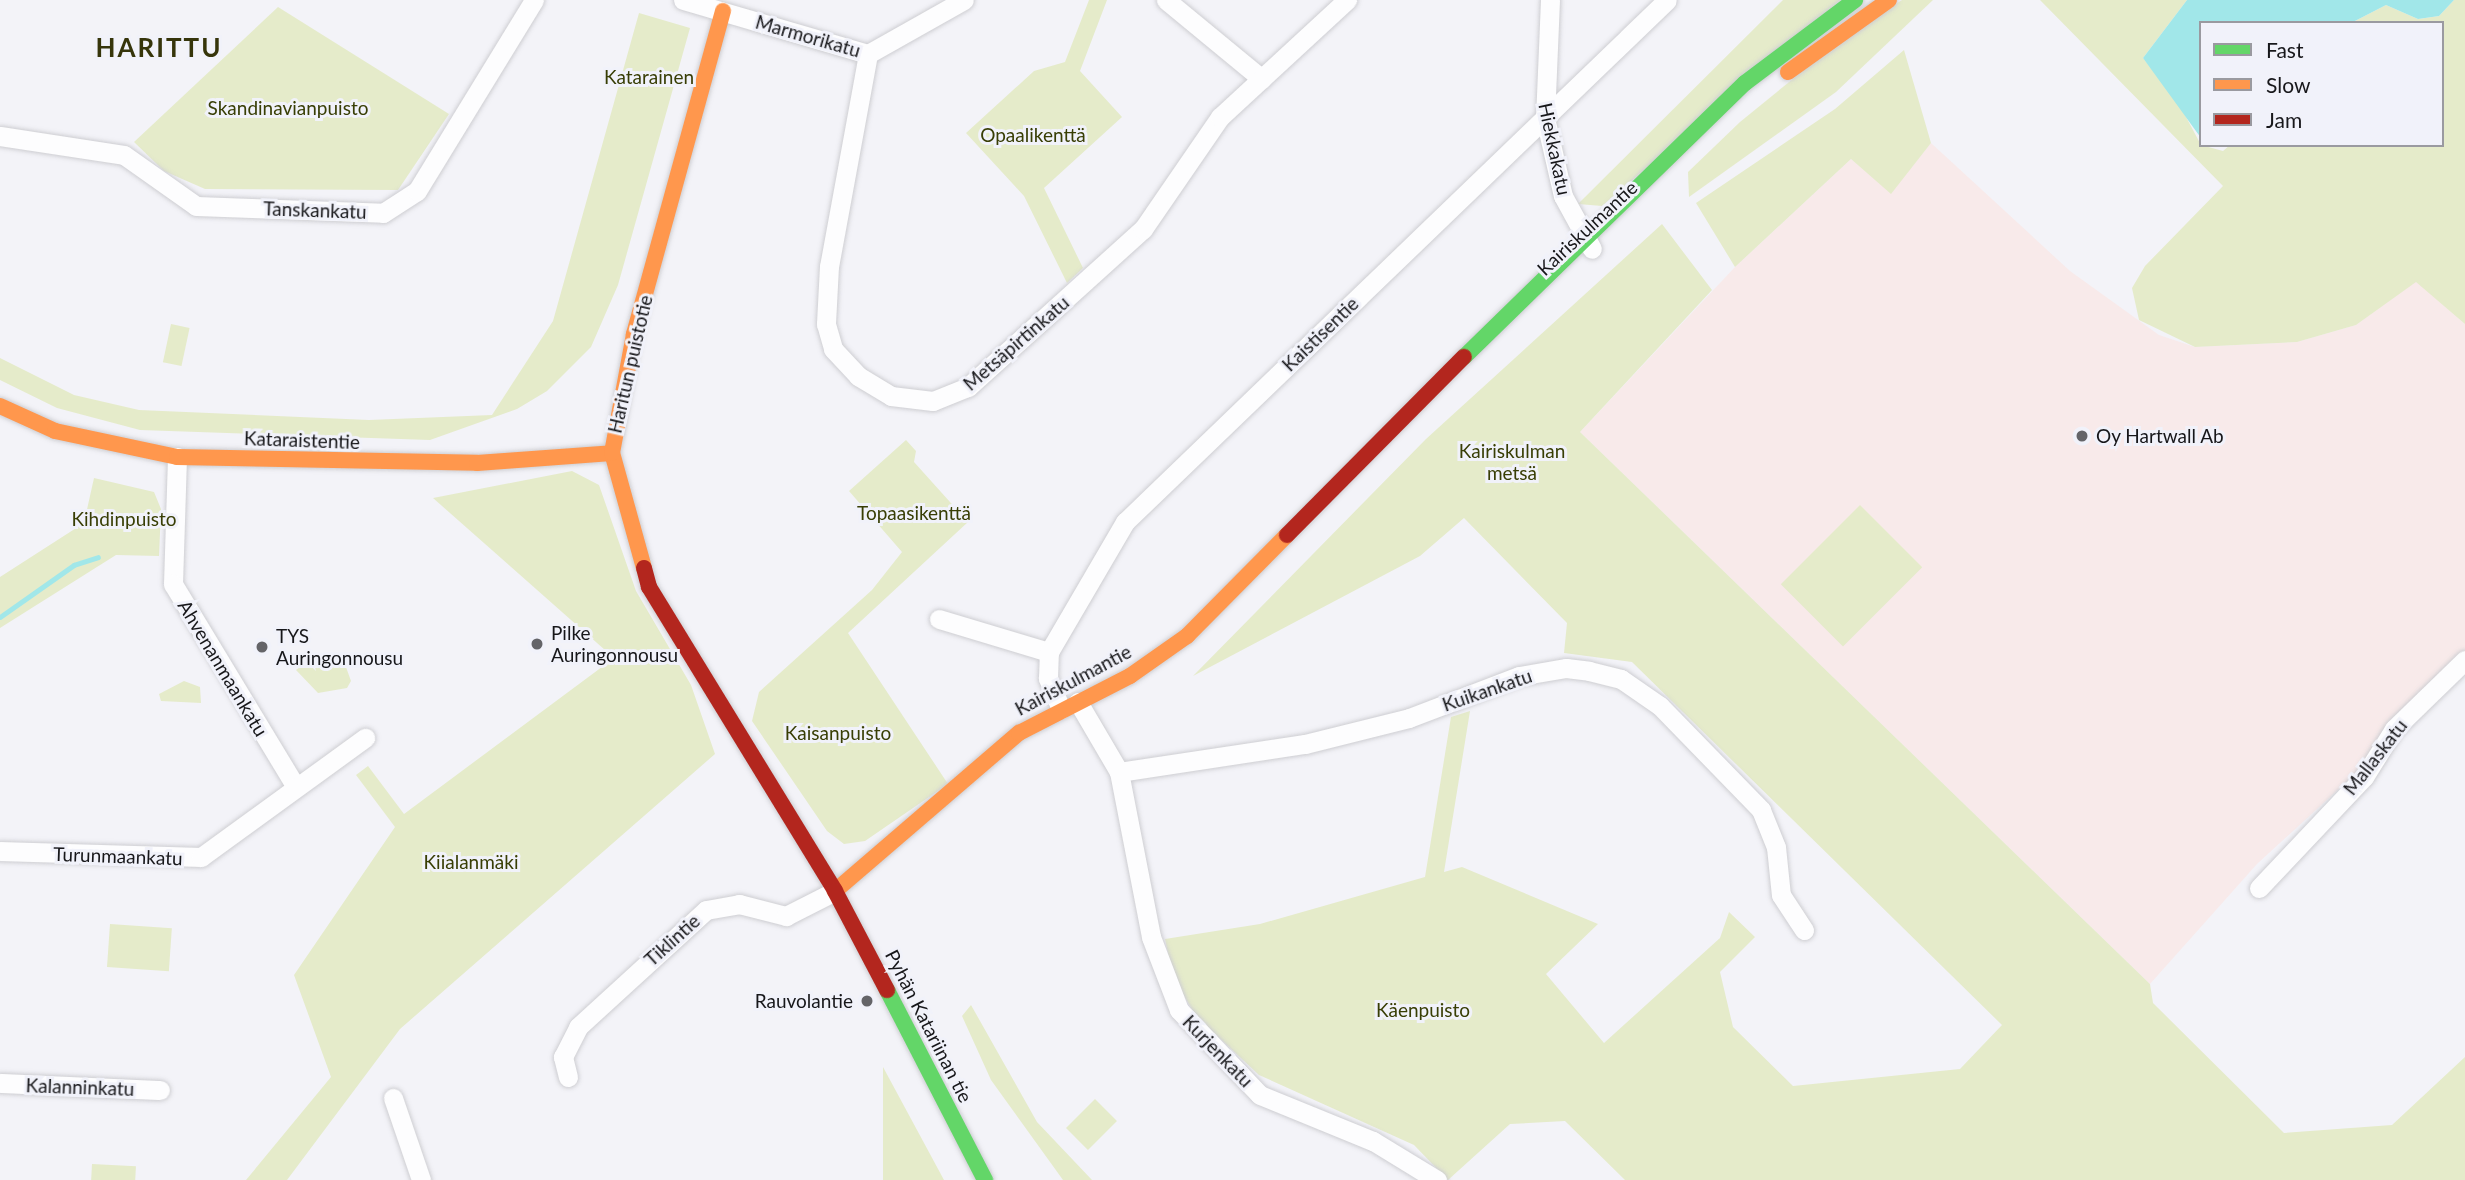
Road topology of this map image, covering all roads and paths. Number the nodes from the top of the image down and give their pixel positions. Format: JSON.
{"nodes":[{"id":1,"x":534,"y":0,"type":"edge"},
{"id":2,"x":683,"y":0,"type":"edge"},
{"id":3,"x":964,"y":0,"type":"edge"},
{"id":4,"x":1166,"y":0,"type":"edge"},
{"id":5,"x":1347,"y":0,"type":"edge"},
{"id":6,"x":1550,"y":0,"type":"edge"},
{"id":7,"x":1667,"y":0,"type":"edge"},
{"id":8,"x":1855,"y":0,"type":"edge"},
{"id":9,"x":1889,"y":0,"type":"edge"},
{"id":10,"x":724,"y":6,"type":"edge"},
{"id":11,"x":868,"y":54,"type":"junction"},
{"id":12,"x":1262,"y":79,"type":"junction"},
{"id":13,"x":1545,"y":118,"type":"junction"},
{"id":14,"x":0,"y":136,"type":"edge"},
{"id":15,"x":1587,"y":244,"type":"junction"},
{"id":16,"x":0,"y":406,"type":"edge"},
{"id":17,"x":612,"y":453,"type":"junction"},
{"id":18,"x":177,"y":457,"type":"junction"},
{"id":19,"x":939,"y":619,"type":"dead end"},
{"id":20,"x":1049,"y":652,"type":"junction"},
{"id":21,"x":2465,"y":660,"type":"edge"},
{"id":22,"x":1069,"y":705,"type":"junction"},
{"id":23,"x":365,"y":738,"type":"dead end"},
{"id":24,"x":1119,"y":772,"type":"junction"},
{"id":25,"x":296,"y":787,"type":"junction"},
{"id":26,"x":0,"y":851,"type":"edge"},
{"id":27,"x":2259,"y":888,"type":"dead end"},
{"id":28,"x":835,"y":891,"type":"junction"},
{"id":29,"x":1804,"y":930,"type":"dead end"},
{"id":30,"x":568,"y":1077,"type":"dead end"},
{"id":31,"x":0,"y":1083,"type":"edge"},
{"id":32,"x":160,"y":1090,"type":"dead end"},
{"id":33,"x":393,"y":1098,"type":"dead end"},
{"id":34,"x":421,"y":1180,"type":"edge"},
{"id":35,"x":985,"y":1180,"type":"edge"},
{"id":36,"x":1437,"y":1180,"type":"edge"}],
"edges":[{"from":1,"to":14,"type":"street","name":"Tanskankatu"},
{"from":2,"to":10,"type":"street","name":"Marmorikatu"},
{"from":3,"to":11,"type":"street","name":"Marmorikatu"},
{"from":4,"to":12,"type":"street"},
{"from":5,"to":12,"type":"street","name":"Metsäpirtinkatu"},
{"from":6,"to":13,"type":"street","name":"Hiekkakatu"},
{"from":7,"to":13,"type":"street","name":"Kaistisentie"},
{"from":8,"to":15,"type":"street","name":"Kairiskulmantie"},
{"from":9,"to":15,"type":"street","name":"Kairiskulmantie"},
{"from":10,"to":11,"type":"street","name":"Marmorikatu"},
{"from":10,"to":17,"type":"street","name":"Haritun puistotie"},
{"from":11,"to":12,"type":"street","name":"Metsäpirtinkatu"},
{"from":13,"to":15,"type":"street","name":"Hiekkakatu"},
{"from":13,"to":20,"type":"street","name":"Kaistisentie"},
{"from":15,"to":22,"type":"street","name":"Kairiskulmantie"},
{"from":16,"to":18,"type":"street","name":"Kataraistentie"},
{"from":17,"to":18,"type":"street","name":"Kataraistentie"},
{"from":17,"to":28,"type":"street","name":"Haritun puistotie"},
{"from":18,"to":25,"type":"street","name":"Ahvenanmaankatu"},
{"from":19,"to":20,"type":"street"},
{"from":20,"to":22,"type":"street"},
{"from":21,"to":27,"type":"street","name":"Mallaskatu"},
{"from":22,"to":24,"type":"street","name":"Kurjenkatu"},
{"from":22,"to":28,"type":"street","name":"Kairiskulmantie"},
{"from":23,"to":25,"type":"street","name":"Turunmaankatu"},
{"from":24,"to":29,"type":"street","name":"Kuikankatu"},
{"from":24,"to":36,"type":"street","name":"Kurjenkatu"},
{"from":25,"to":26,"type":"street","name":"Turunmaankatu"},
{"from":28,"to":30,"type":"street","name":"Tiklintie"},
{"from":28,"to":35,"type":"street","name":"Pyhän Katariinan tie"},
{"from":31,"to":32,"type":"street","name":"Kalanninkatu"},
{"from":33,"to":34,"type":"street"}]}
